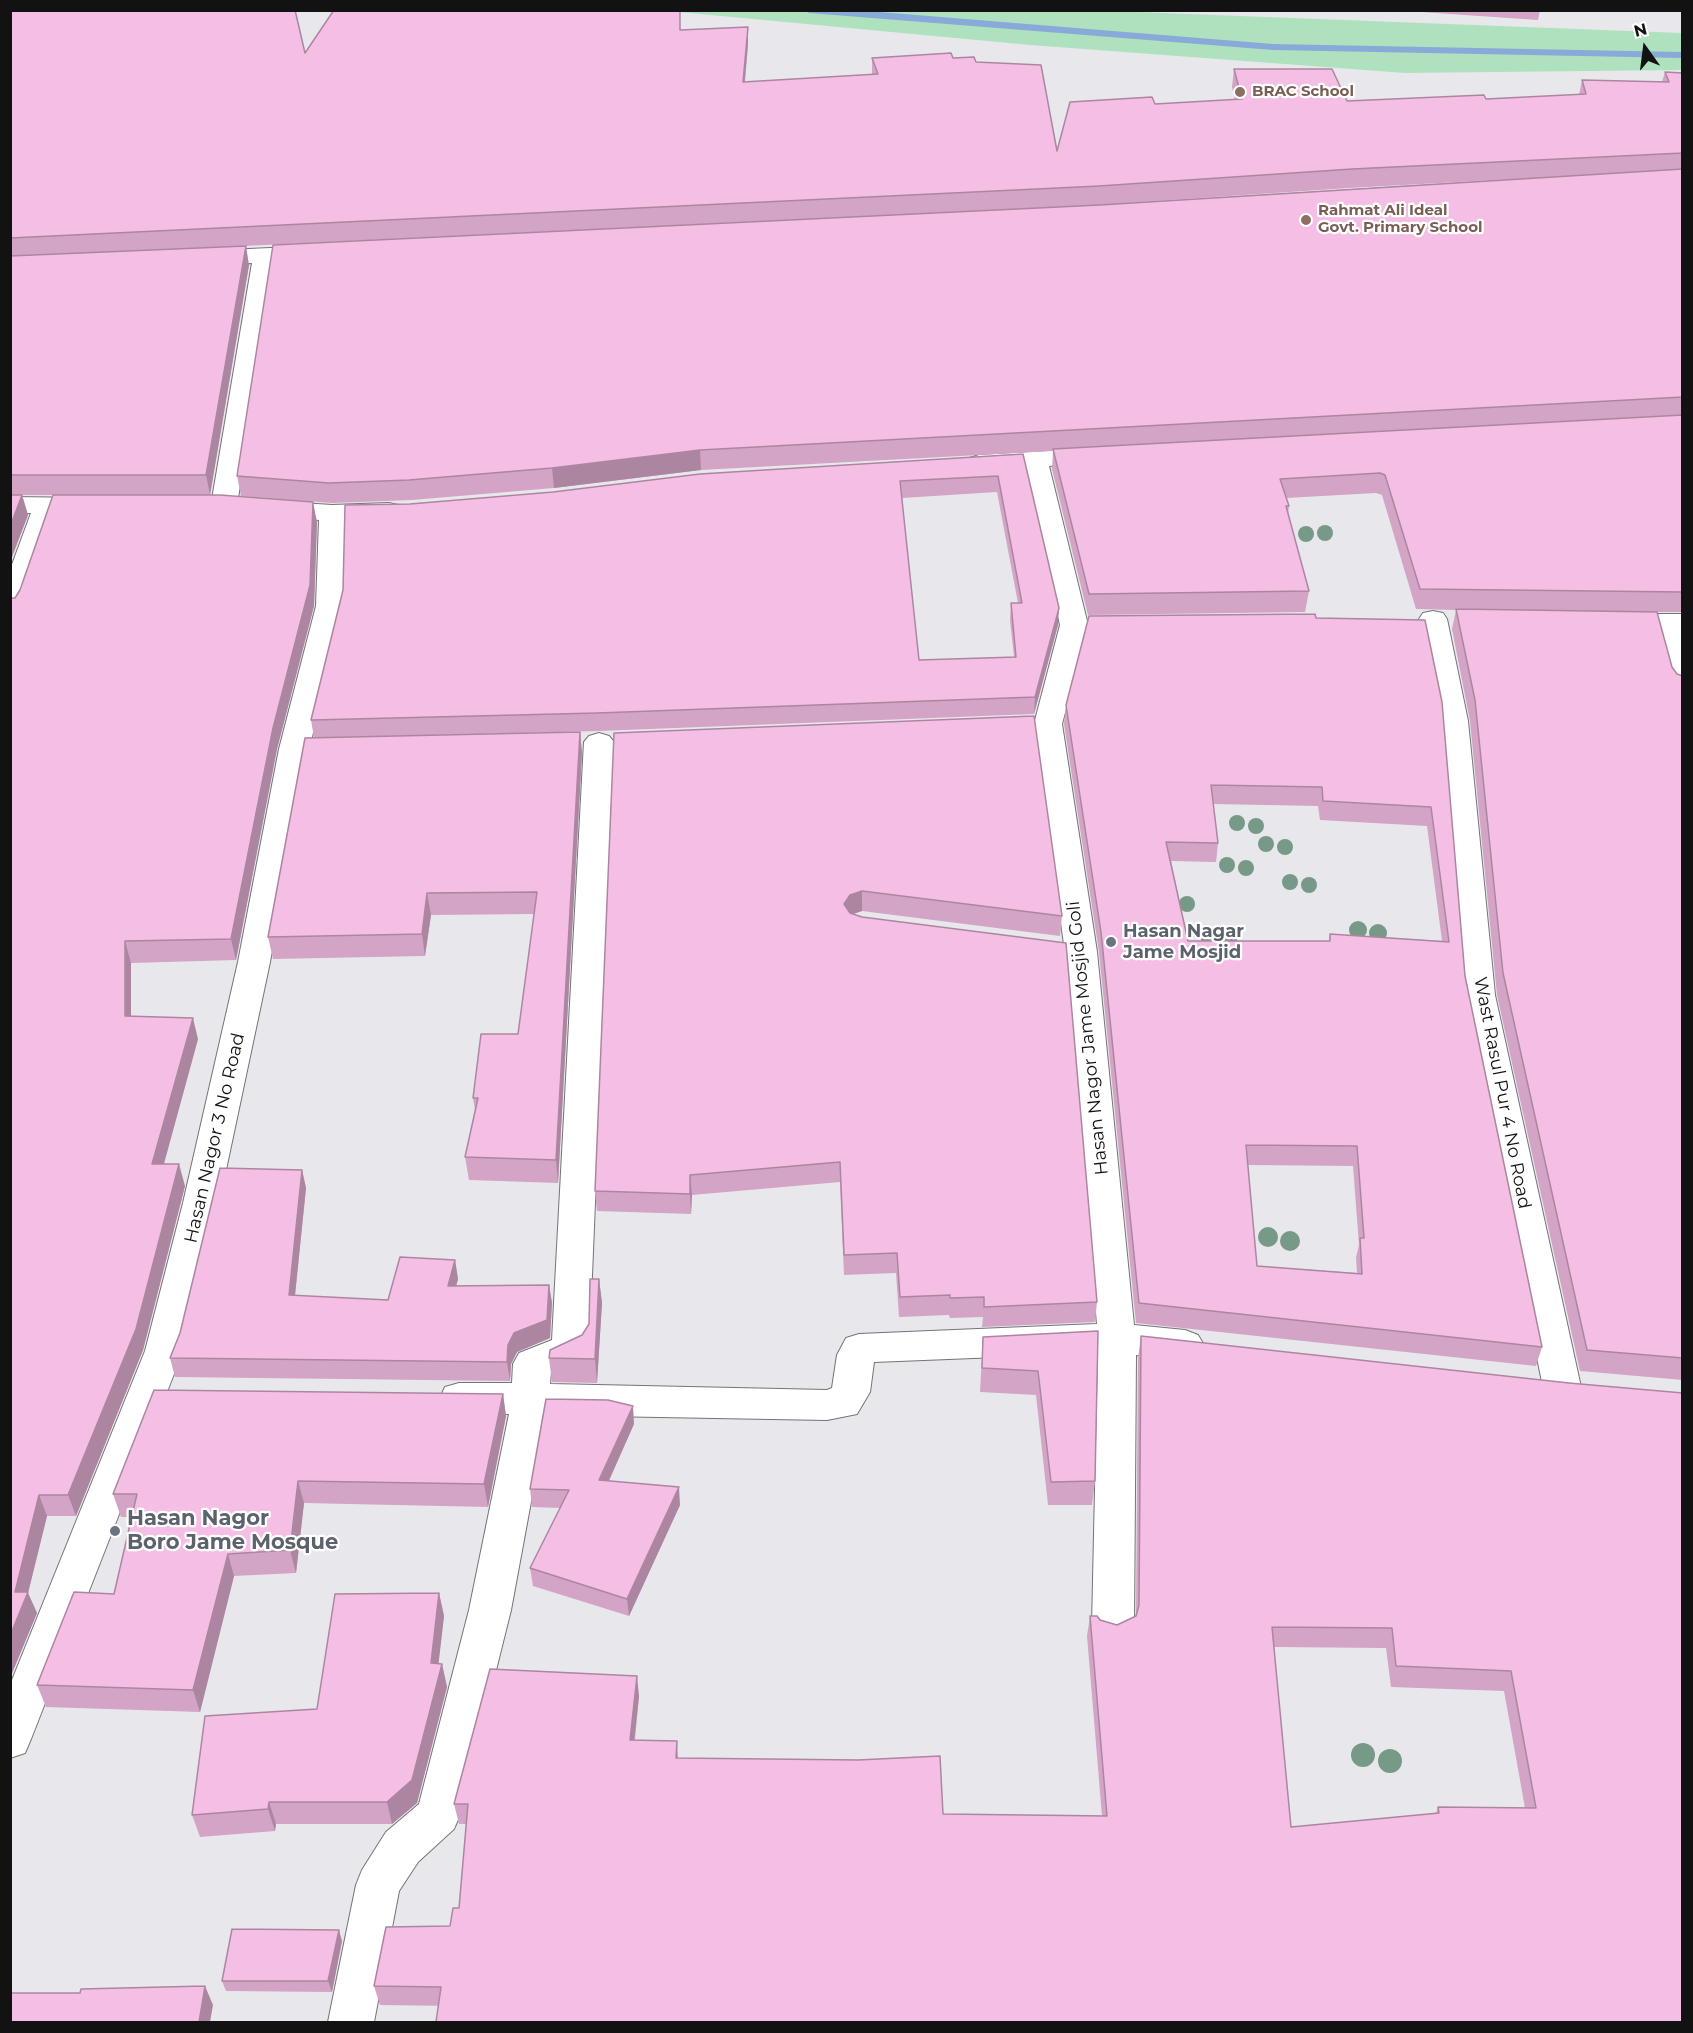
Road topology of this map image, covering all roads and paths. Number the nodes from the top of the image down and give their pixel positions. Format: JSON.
{"nodes":[{"id":1,"x":336,"y":252,"type":"edge"},
{"id":2,"x":264,"y":256,"type":"junction"},
{"id":3,"x":184,"y":259,"type":"edge"},
{"id":4,"x":1118,"y":455,"type":"edge"},
{"id":5,"x":1035,"y":460,"type":"junction"},
{"id":6,"x":952,"y":465,"type":"edge"},
{"id":7,"x":12,"y":505,"type":"edge"},
{"id":8,"x":46,"y":506,"type":"junction"},
{"id":9,"x":117,"y":506,"type":"edge"},
{"id":10,"x":412,"y":510,"type":"edge"},
{"id":11,"x":332,"y":513,"type":"junction"},
{"id":12,"x":10,"y":610,"type":"edge"},
{"id":13,"x":1433,"y":620,"type":"dead end"},
{"id":14,"x":1595,"y":622,"type":"edge"},
{"id":15,"x":1674,"y":622,"type":"edge"},
{"id":16,"x":1683,"y":687,"type":"edge"},
{"id":17,"x":599,"y":742,"type":"dead end"},
{"id":18,"x":1047,"y":948,"type":"edge"},
{"id":19,"x":1081,"y":952,"type":"junction"},
{"id":20,"x":1117,"y":1338,"type":"junction"},
{"id":21,"x":1223,"y":1350,"type":"edge"},
{"id":22,"x":1562,"y":1386,"type":"edge"},
{"id":23,"x":424,"y":1398,"type":"edge"},
{"id":24,"x":531,"y":1399,"type":"junction"},
{"id":25,"x":1113,"y":1625,"type":"edge"},
{"id":26,"x":10,"y":1739,"type":"edge"},
{"id":27,"x":351,"y":2022,"type":"edge"}],
"edges":[{"from":1,"to":2,"type":"street"},
{"from":2,"to":3,"type":"street"},
{"from":2,"to":11,"type":"street"},
{"from":4,"to":5,"type":"street"},
{"from":5,"to":6,"type":"street"},
{"from":5,"to":19,"type":"street","name":"Hasan Nagor Jame Mosjid Goli"},
{"from":7,"to":8,"type":"street"},
{"from":8,"to":9,"type":"street"},
{"from":8,"to":12,"type":"street"},
{"from":10,"to":11,"type":"street"},
{"from":11,"to":26,"type":"street","name":"Hasan Nagor 3 No Road"},
{"from":13,"to":22,"type":"street","name":"Wast Rasul Pur 4 No Road"},
{"from":14,"to":15,"type":"street"},
{"from":15,"to":16,"type":"street"},
{"from":17,"to":24,"type":"street"},
{"from":18,"to":19,"type":"street"},
{"from":19,"to":20,"type":"street","name":"Hasan Nagor Jame Mosjid Goli"},
{"from":20,"to":21,"type":"street"},
{"from":20,"to":24,"type":"street"},
{"from":20,"to":25,"type":"street","name":"Hasan Nagor Jame Mosjid Goli"},
{"from":23,"to":24,"type":"street"},
{"from":24,"to":27,"type":"street"}]}
